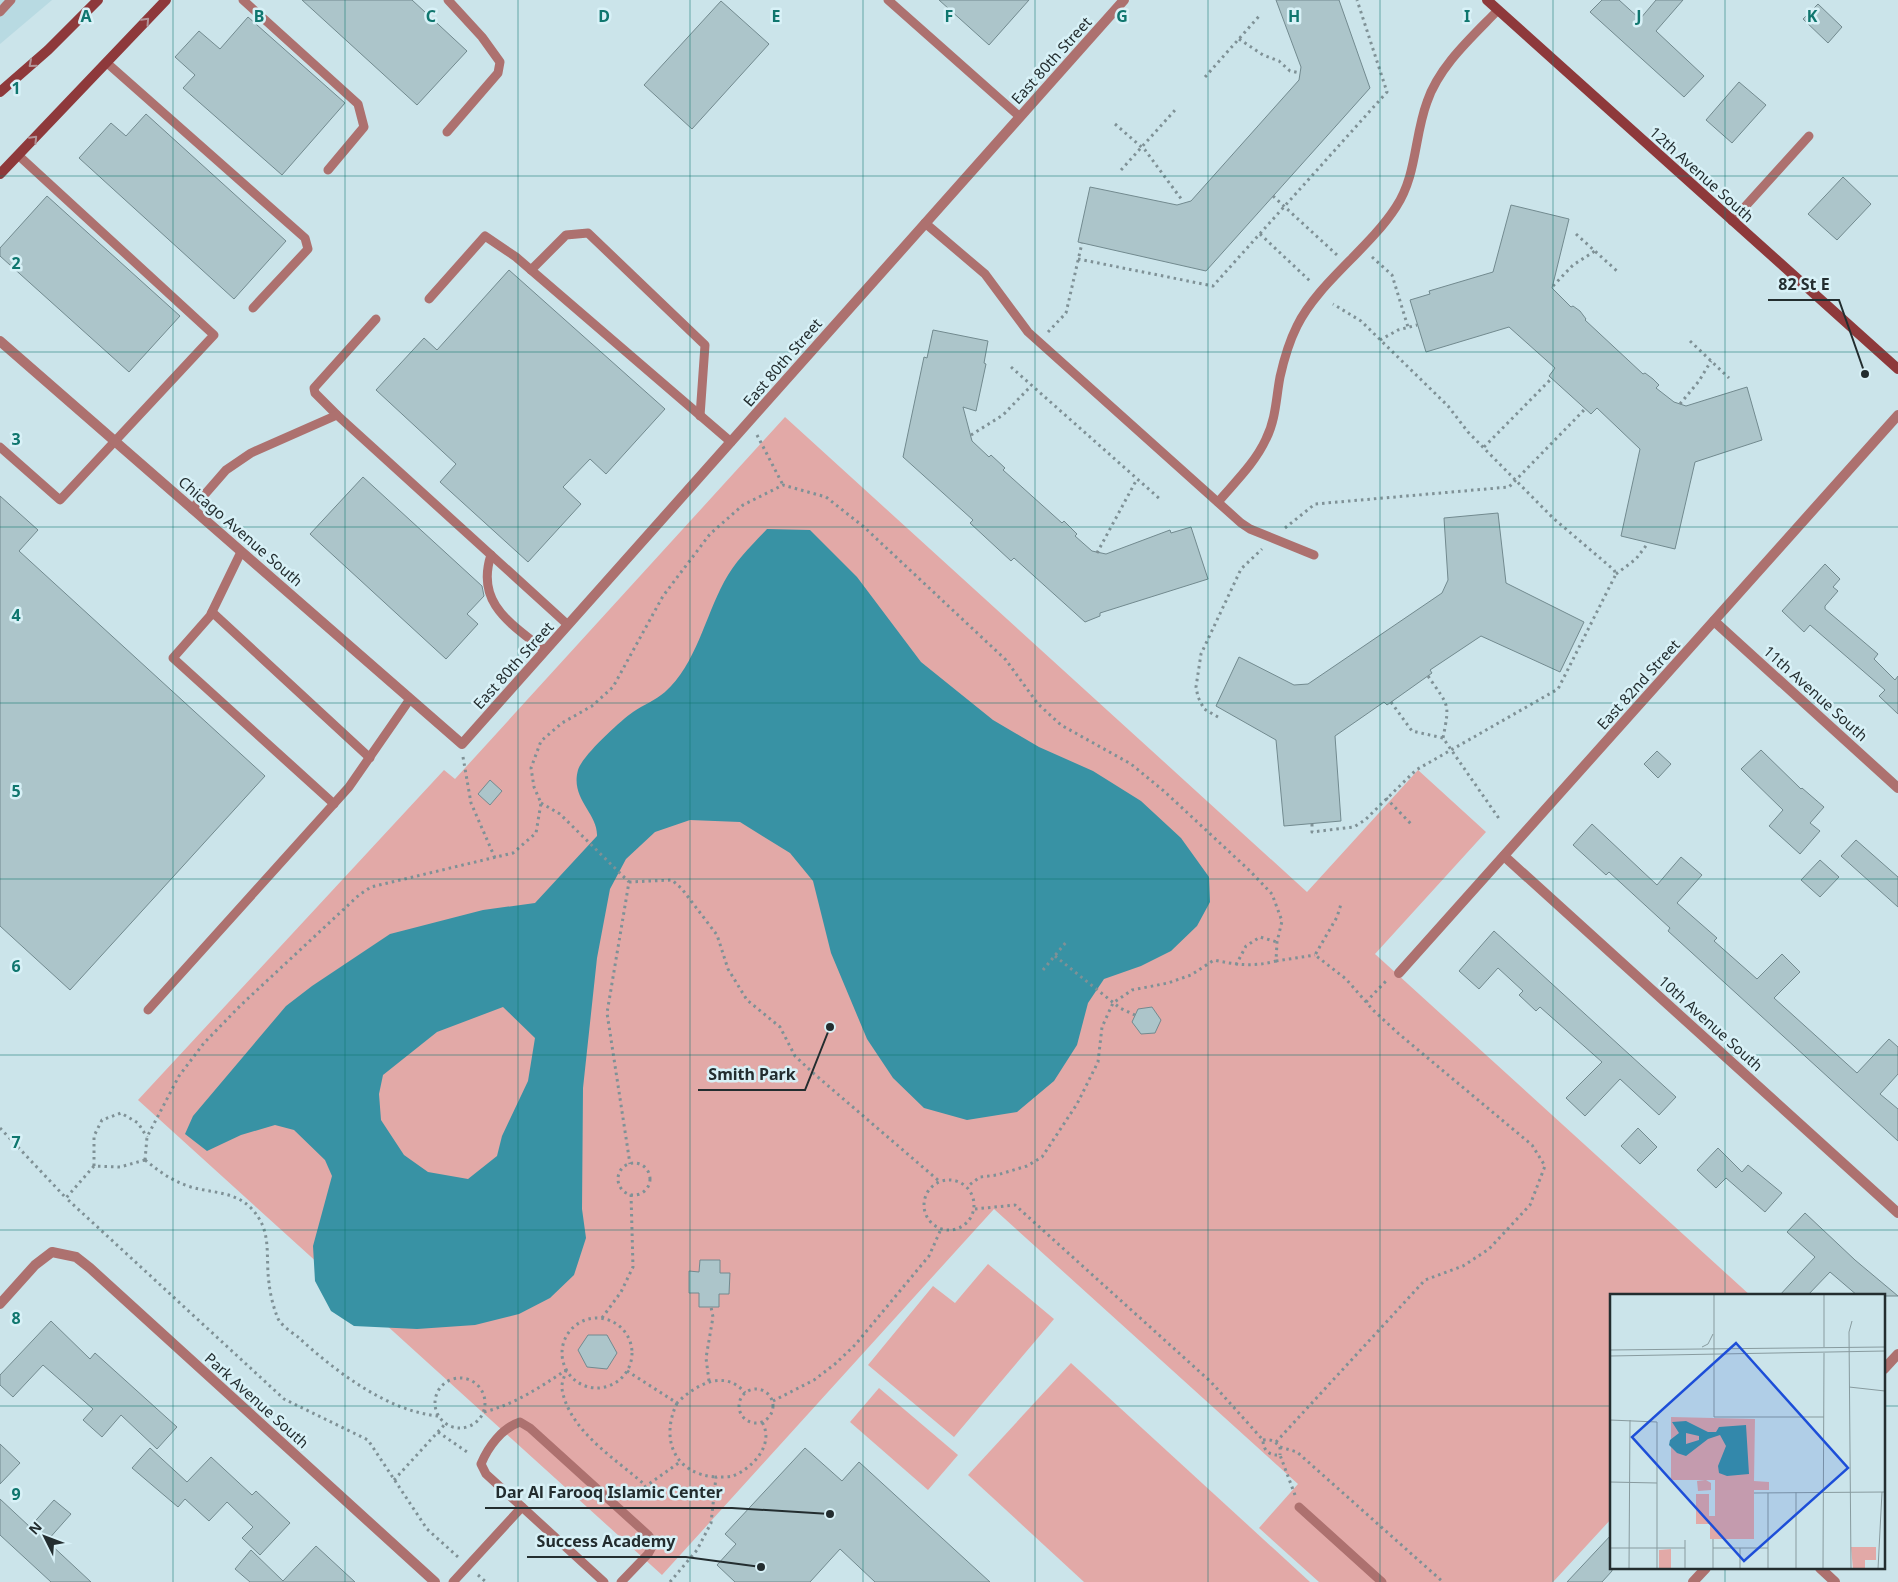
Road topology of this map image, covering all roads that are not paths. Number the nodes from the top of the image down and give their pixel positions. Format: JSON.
{"nodes":[{"id":1,"x":11,"y":0,"type":"edge"},
{"id":2,"x":98,"y":0,"type":"edge"},
{"id":3,"x":166,"y":0,"type":"edge"},
{"id":4,"x":243,"y":0,"type":"edge"},
{"id":5,"x":448,"y":0,"type":"edge"},
{"id":6,"x":888,"y":0,"type":"edge"},
{"id":7,"x":1124,"y":0,"type":"edge"},
{"id":8,"x":1487,"y":0,"type":"edge"},
{"id":9,"x":1498,"y":10,"type":"junction"},
{"id":10,"x":0,"y":12,"type":"edge"},
{"id":11,"x":107,"y":63,"type":"junction"},
{"id":12,"x":0,"y":92,"type":"edge"},
{"id":13,"x":1020,"y":117,"type":"junction"},
{"id":14,"x":447,"y":132,"type":"dead end"},
{"id":15,"x":1809,"y":136,"type":"dead end"},
{"id":16,"x":18,"y":155,"type":"junction"},
{"id":17,"x":328,"y":170,"type":"dead end"},
{"id":18,"x":0,"y":174,"type":"edge"},
{"id":19,"x":1732,"y":221,"type":"junction"},
{"id":20,"x":925,"y":223,"type":"junction"},
{"id":21,"x":531,"y":270,"type":"junction"},
{"id":22,"x":429,"y":299,"type":"dead end"},
{"id":23,"x":253,"y":308,"type":"dead end"},
{"id":24,"x":376,"y":319,"type":"dead end"},
{"id":25,"x":0,"y":341,"type":"edge"},
{"id":26,"x":1898,"y":369,"type":"edge"},
{"id":27,"x":337,"y":415,"type":"junction"},
{"id":28,"x":1898,"y":415,"type":"edge"},
{"id":29,"x":700,"y":416,"type":"junction"},
{"id":30,"x":115,"y":442,"type":"junction"},
{"id":31,"x":731,"y":442,"type":"junction"},
{"id":32,"x":0,"y":448,"type":"edge"},
{"id":33,"x":1218,"y":502,"type":"junction"},
{"id":34,"x":192,"y":509,"type":"junction"},
{"id":35,"x":241,"y":552,"type":"junction"},
{"id":36,"x":491,"y":555,"type":"junction"},
{"id":37,"x":1314,"y":555,"type":"dead end"},
{"id":38,"x":212,"y":612,"type":"junction"},
{"id":39,"x":1714,"y":621,"type":"junction"},
{"id":40,"x":568,"y":625,"type":"junction"},
{"id":41,"x":545,"y":651,"type":"junction"},
{"id":42,"x":410,"y":699,"type":"junction"},
{"id":43,"x":462,"y":744,"type":"joint"},
{"id":44,"x":370,"y":758,"type":"junction"},
{"id":45,"x":1898,"y":788,"type":"edge"},
{"id":46,"x":334,"y":804,"type":"junction"},
{"id":47,"x":1504,"y":856,"type":"junction"},
{"id":48,"x":1399,"y":973,"type":"dead end"},
{"id":49,"x":148,"y":1010,"type":"dead end"},
{"id":50,"x":1898,"y":1212,"type":"edge"},
{"id":51,"x":0,"y":1304,"type":"edge"},
{"id":52,"x":1898,"y":1354,"type":"edge"},
{"id":53,"x":1886,"y":1367,"type":"edge"},
{"id":54,"x":522,"y":1507,"type":"junction"},
{"id":55,"x":1299,"y":1507,"type":"road end"},
{"id":56,"x":1704,"y":1570,"type":"edge"},
{"id":57,"x":1822,"y":1570,"type":"edge"},
{"id":58,"x":628,"y":1580,"type":"edge"},
{"id":59,"x":435,"y":1582,"type":"edge"},
{"id":60,"x":453,"y":1582,"type":"edge"},
{"id":61,"x":604,"y":1582,"type":"edge"},
{"id":62,"x":1382,"y":1582,"type":"edge"},
{"id":63,"x":1693,"y":1582,"type":"edge"},
{"id":64,"x":1835,"y":1582,"type":"edge"}],
"edges":[{"from":1,"to":10,"type":"lane"},
{"from":2,"to":12,"type":"street","one_way":true},
{"from":11,"to":3,"type":"street","one_way":true},
{"from":4,"to":17,"type":"lane"},
{"from":5,"to":14,"type":"lane"},
{"from":6,"to":13,"type":"lane"},
{"from":7,"to":13,"type":"street","name":"East 80th Street"},
{"from":8,"to":9,"type":"street","name":"12th Avenue South"},
{"from":9,"to":19,"type":"street","name":"12th Avenue South"},
{"from":9,"to":33,"type":"lane"},
{"from":16,"to":11,"type":"street","one_way":true},
{"from":11,"to":23,"type":"lane"},
{"from":13,"to":20,"type":"street","name":"East 80th Street"},
{"from":15,"to":19,"type":"lane"},
{"from":16,"to":18,"type":"street"},
{"from":16,"to":30,"type":"lane"},
{"from":19,"to":26,"type":"street","name":"12th Avenue South"},
{"from":20,"to":31,"type":"street","name":"East 80th Street"},
{"from":20,"to":33,"type":"lane"},
{"from":21,"to":22,"type":"lane"},
{"from":21,"to":29,"type":"lane"},
{"from":21,"to":29,"type":"lane"},
{"from":24,"to":27,"type":"lane"},
{"from":25,"to":30,"type":"street","name":"Chicago Avenue South"},
{"from":27,"to":34,"type":"lane"},
{"from":27,"to":36,"type":"lane"},
{"from":28,"to":39,"type":"street","name":"East 82nd Street"},
{"from":29,"to":31,"type":"lane"},
{"from":30,"to":32,"type":"lane"},
{"from":30,"to":34,"type":"street","name":"Chicago Avenue South"},
{"from":31,"to":40,"type":"street","name":"East 80th Street"},
{"from":33,"to":37,"type":"lane"},
{"from":34,"to":35,"type":"street","name":"Chicago Avenue South"},
{"from":35,"to":38,"type":"lane"},
{"from":35,"to":42,"type":"street","name":"Chicago Avenue South"},
{"from":36,"to":40,"type":"lane"},
{"from":36,"to":41,"type":"lane"},
{"from":38,"to":44,"type":"lane"},
{"from":38,"to":46,"type":"lane"},
{"from":39,"to":45,"type":"street","name":"11th Avenue South"},
{"from":39,"to":47,"type":"street","name":"East 82nd Street"},
{"from":40,"to":41,"type":"street","name":"East 80th Street"},
{"from":41,"to":43,"type":"street","name":"East 80th Street"},
{"from":42,"to":43,"type":"street","name":"Chicago Avenue South"},
{"from":42,"to":44,"type":"lane"},
{"from":44,"to":46,"type":"lane"},
{"from":46,"to":49,"type":"lane"},
{"from":47,"to":48,"type":"street","name":"East 82nd Street"},
{"from":47,"to":50,"type":"street","name":"10th Avenue South"},
{"from":51,"to":59,"type":"street","name":"Park Avenue South"},
{"from":52,"to":53,"type":"street"},
{"from":54,"to":58,"type":"lane"},
{"from":54,"to":60,"type":"lane"},
{"from":54,"to":61,"type":"lane"},
{"from":55,"to":62,"type":"lane"},
{"from":56,"to":63,"type":"street"},
{"from":57,"to":64,"type":"street"}]}
